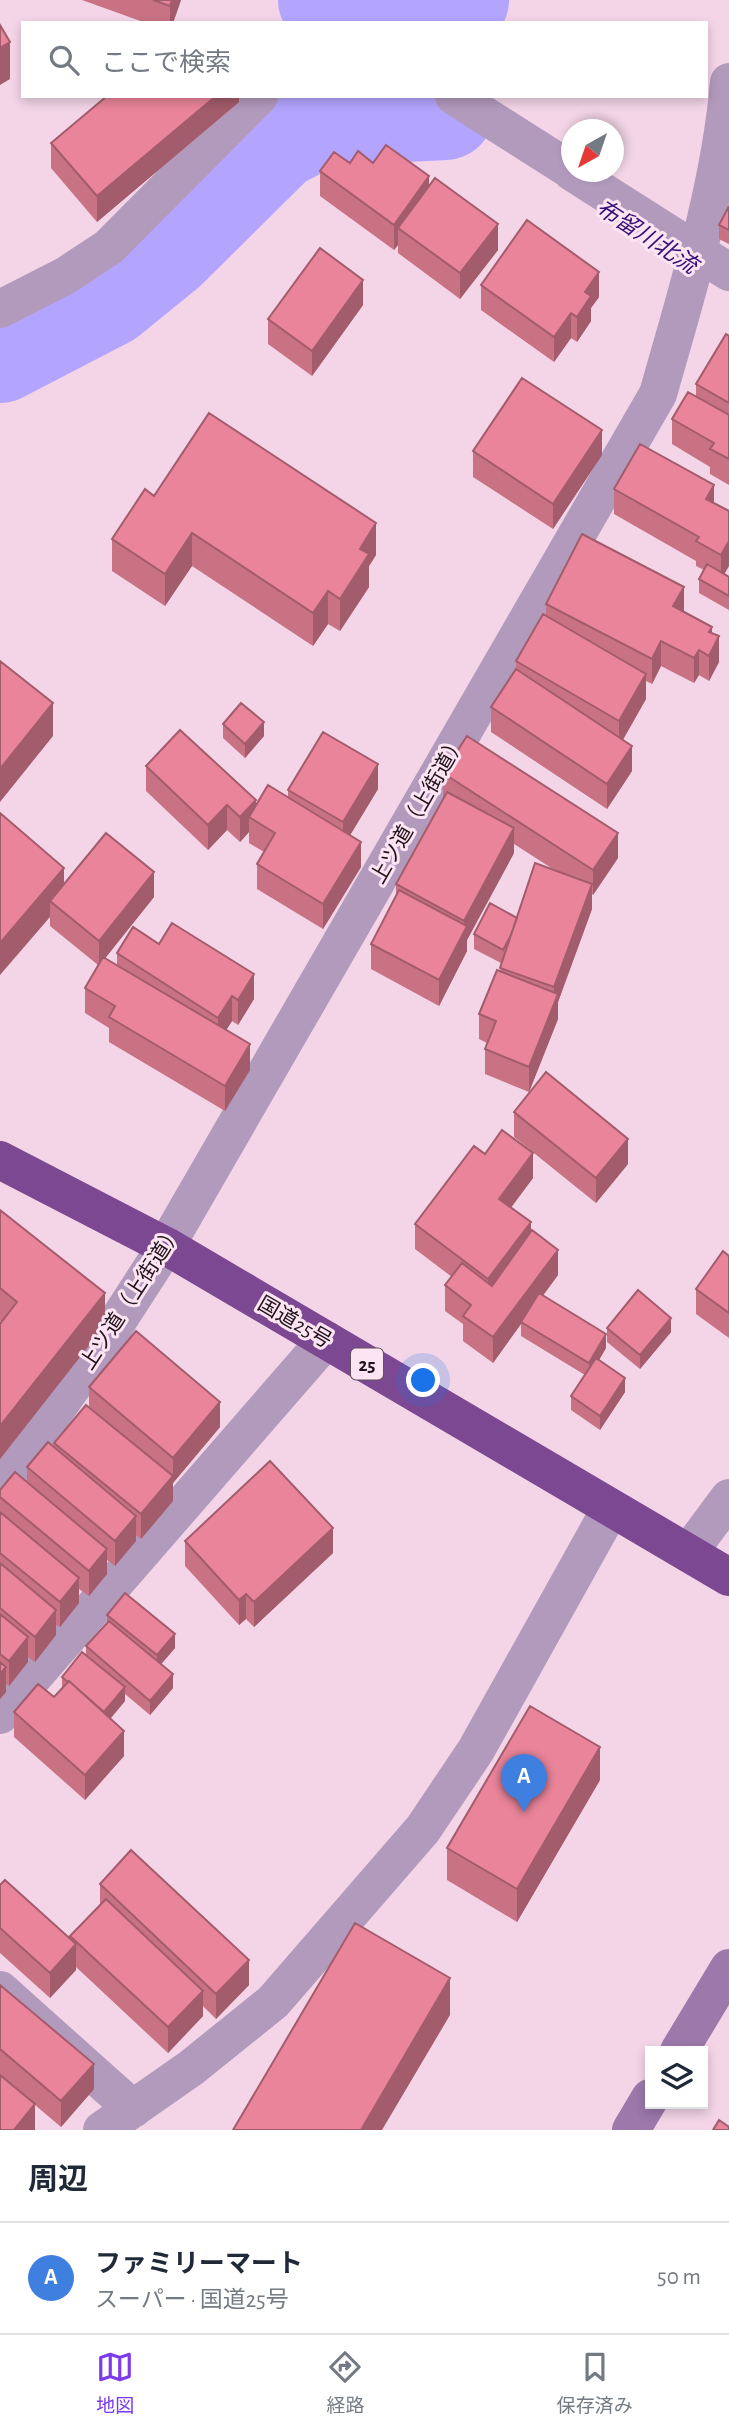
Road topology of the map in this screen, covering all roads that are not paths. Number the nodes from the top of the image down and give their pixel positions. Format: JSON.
{"nodes":[{"id":1,"x":729,"y":82,"type":"edge"},
{"id":2,"x":257,"y":98,"type":"edge"},
{"id":3,"x":457,"y":98,"type":"edge"},
{"id":4,"x":561,"y":164,"type":"edge"},
{"id":5,"x":589,"y":182,"type":"edge"},
{"id":6,"x":709,"y":260,"type":"edge"},
{"id":7,"x":0,"y":309,"type":"edge"},
{"id":8,"x":0,"y":1160,"type":"edge"},
{"id":9,"x":166,"y":1246,"type":"junction"},
{"id":10,"x":326,"y":1340,"type":"junction"},
{"id":11,"x":0,"y":1489,"type":"edge"},
{"id":12,"x":729,"y":1498,"type":"edge"},
{"id":13,"x":611,"y":1508,"type":"junction"},
{"id":14,"x":689,"y":1552,"type":"junction"},
{"id":15,"x":729,"y":1577,"type":"edge"},
{"id":16,"x":0,"y":1715,"type":"edge"},
{"id":17,"x":729,"y":1968,"type":"edge"},
{"id":18,"x":0,"y":1990,"type":"edge"},
{"id":19,"x":682,"y":2046,"type":"edge"},
{"id":20,"x":645,"y":2106,"type":"edge"},
{"id":21,"x":117,"y":2119,"type":"edge"},
{"id":22,"x":631,"y":2130,"type":"edge"}],
"edges":[{"from":1,"to":6,"type":"street","name":"上ツ道（上街道）"},
{"from":2,"to":7,"type":"street"},
{"from":3,"to":4,"type":"street"},
{"from":5,"to":6,"type":"street"},
{"from":6,"to":9,"type":"street","name":"上ツ道（上街道）"},
{"from":8,"to":9,"type":"highway","name":"国道25号","number":"25"},
{"from":9,"to":10,"type":"highway","name":"国道25号","number":"25"},
{"from":9,"to":11,"type":"street","name":"上ツ道（上街道）"},
{"from":10,"to":13,"type":"highway","name":"国道25号","number":"25"},
{"from":10,"to":16,"type":"street"},
{"from":12,"to":14,"type":"street"},
{"from":13,"to":14,"type":"highway","name":"国道25号","number":"25"},
{"from":13,"to":21,"type":"street"},
{"from":14,"to":15,"type":"highway","name":"国道25号","number":"25"},
{"from":17,"to":19,"type":"street"},
{"from":18,"to":21,"type":"street"},
{"from":20,"to":22,"type":"street"}]}
